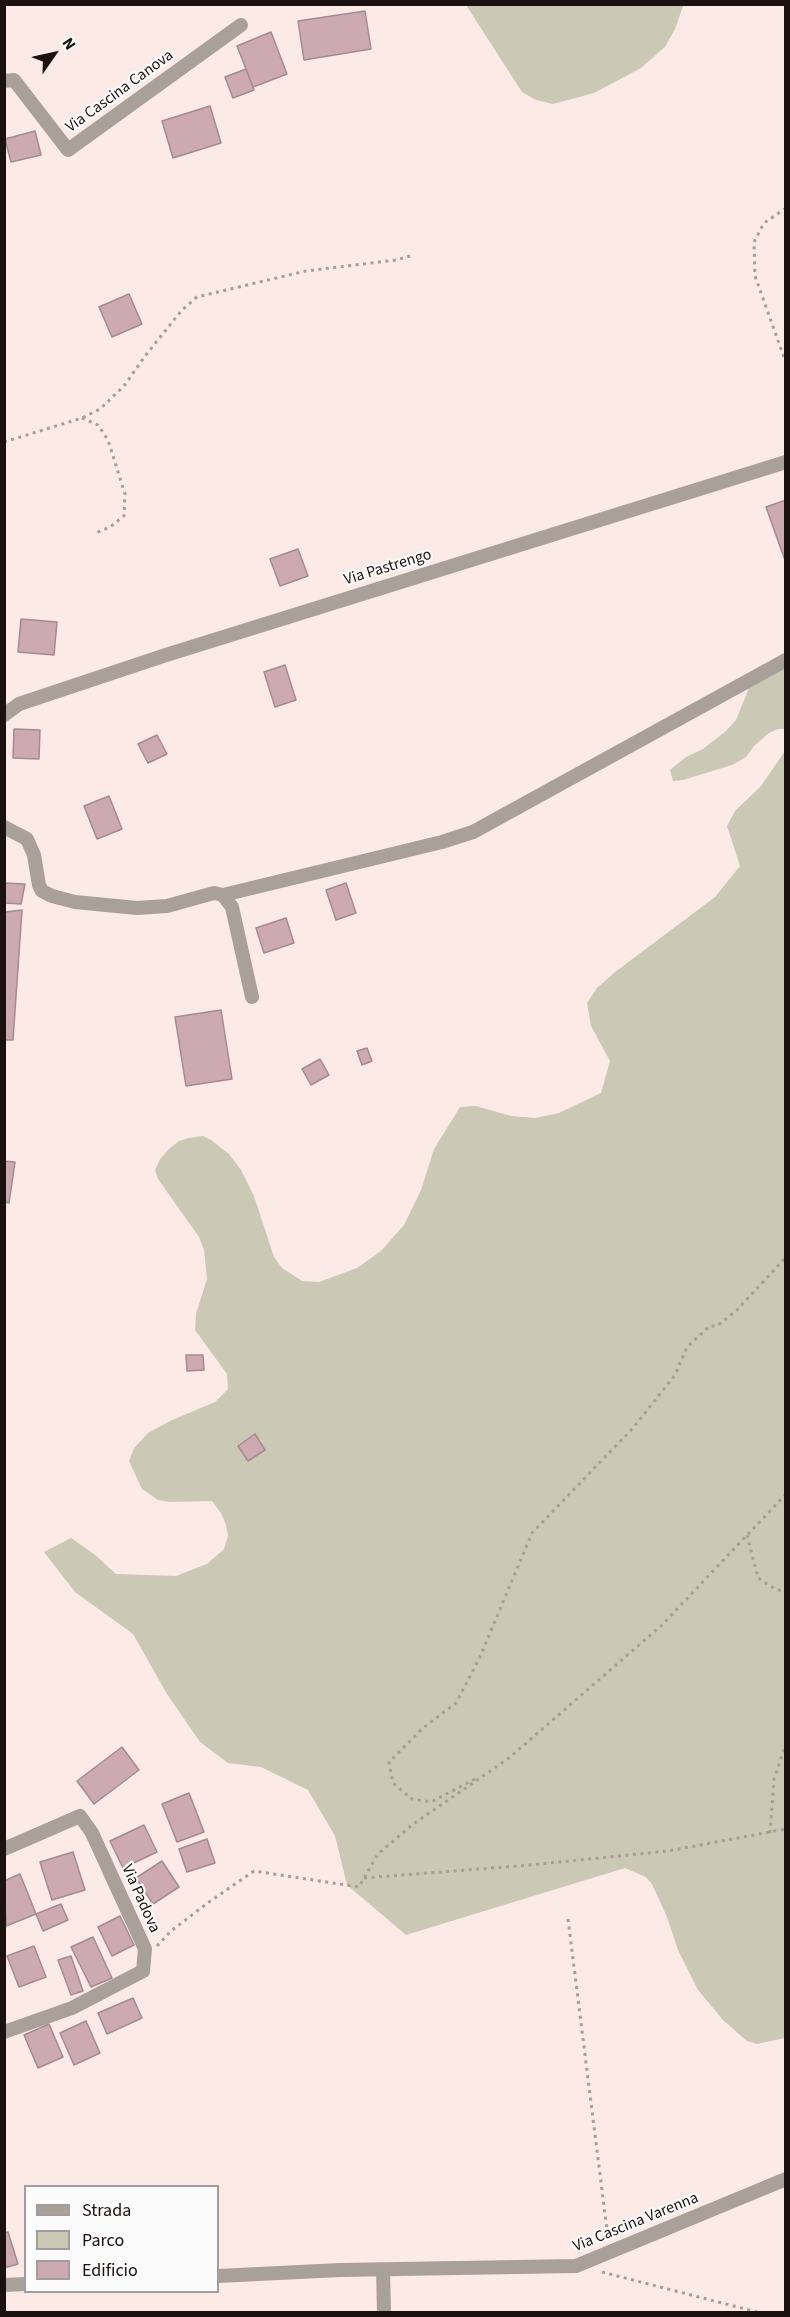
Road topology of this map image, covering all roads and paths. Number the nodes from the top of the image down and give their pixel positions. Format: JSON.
{"nodes":[{"id":1,"x":241,"y":25,"type":"dead end"},
{"id":2,"x":4,"y":81,"type":"edge"},
{"id":3,"x":786,"y":208,"type":"edge"},
{"id":4,"x":410,"y":256,"type":"dead end"},
{"id":5,"x":786,"y":363,"type":"edge"},
{"id":6,"x":82,"y":418,"type":"junction"},
{"id":7,"x":4,"y":442,"type":"edge"},
{"id":8,"x":786,"y":462,"type":"edge"},
{"id":9,"x":96,"y":533,"type":"dead end"},
{"id":10,"x":786,"y":660,"type":"edge"},
{"id":11,"x":4,"y":715,"type":"edge"},
{"id":12,"x":4,"y":827,"type":"edge"},
{"id":13,"x":223,"y":895,"type":"junction"},
{"id":14,"x":252,"y":997,"type":"dead end"},
{"id":15,"x":786,"y":1257,"type":"edge"},
{"id":16,"x":786,"y":1494,"type":"edge"},
{"id":17,"x":747,"y":1535,"type":"junction"},
{"id":18,"x":786,"y":1592,"type":"edge"},
{"id":19,"x":786,"y":1744,"type":"edge"},
{"id":20,"x":487,"y":1773,"type":"junction"},
{"id":21,"x":786,"y":1829,"type":"edge"},
{"id":22,"x":770,"y":1833,"type":"junction"},
{"id":23,"x":4,"y":1849,"type":"edge"},
{"id":24,"x":364,"y":1878,"type":"junction"},
{"id":25,"x":568,"y":1919,"type":"dead end"},
{"id":26,"x":144,"y":1961,"type":"junction"},
{"id":27,"x":4,"y":2032,"type":"edge"},
{"id":28,"x":786,"y":2179,"type":"edge"},
{"id":29,"x":610,"y":2252,"type":"junction"},
{"id":30,"x":576,"y":2266,"type":"junction"},
{"id":31,"x":383,"y":2270,"type":"junction"},
{"id":32,"x":219,"y":2276,"type":"edge"},
{"id":33,"x":24,"y":2284,"type":"edge"},
{"id":34,"x":4,"y":2285,"type":"edge"},
{"id":35,"x":384,"y":2313,"type":"edge"},
{"id":36,"x":757,"y":2313,"type":"edge"}],
"edges":[{"from":1,"to":2,"type":"street","name":"Via Cascina Canova"},
{"from":3,"to":5,"type":"path"},
{"from":4,"to":6,"type":"path"},
{"from":6,"to":7,"type":"path"},
{"from":6,"to":9,"type":"path"},
{"from":8,"to":11,"type":"street","name":"Via Pastrengo"},
{"from":10,"to":13,"type":"street"},
{"from":12,"to":13,"type":"street"},
{"from":13,"to":14,"type":"street"},
{"from":15,"to":20,"type":"path"},
{"from":16,"to":17,"type":"path"},
{"from":17,"to":18,"type":"path"},
{"from":17,"to":20,"type":"path"},
{"from":19,"to":22,"type":"path"},
{"from":20,"to":24,"type":"path"},
{"from":21,"to":22,"type":"path"},
{"from":22,"to":24,"type":"path"},
{"from":23,"to":26,"type":"street","name":"Via Padova"},
{"from":24,"to":26,"type":"path"},
{"from":25,"to":29,"type":"path"},
{"from":26,"to":27,"type":"street","name":"Via Padova"},
{"from":28,"to":29,"type":"street","name":"Via Cascina Varenna"},
{"from":29,"to":30,"type":"street","name":"Via Cascina Varenna"},
{"from":30,"to":31,"type":"street","name":"Via Cascina Varenna"},
{"from":30,"to":36,"type":"path"},
{"from":31,"to":32,"type":"street","name":"Via Cascina Varenna"},
{"from":31,"to":35,"type":"street"},
{"from":33,"to":34,"type":"street"}]}
